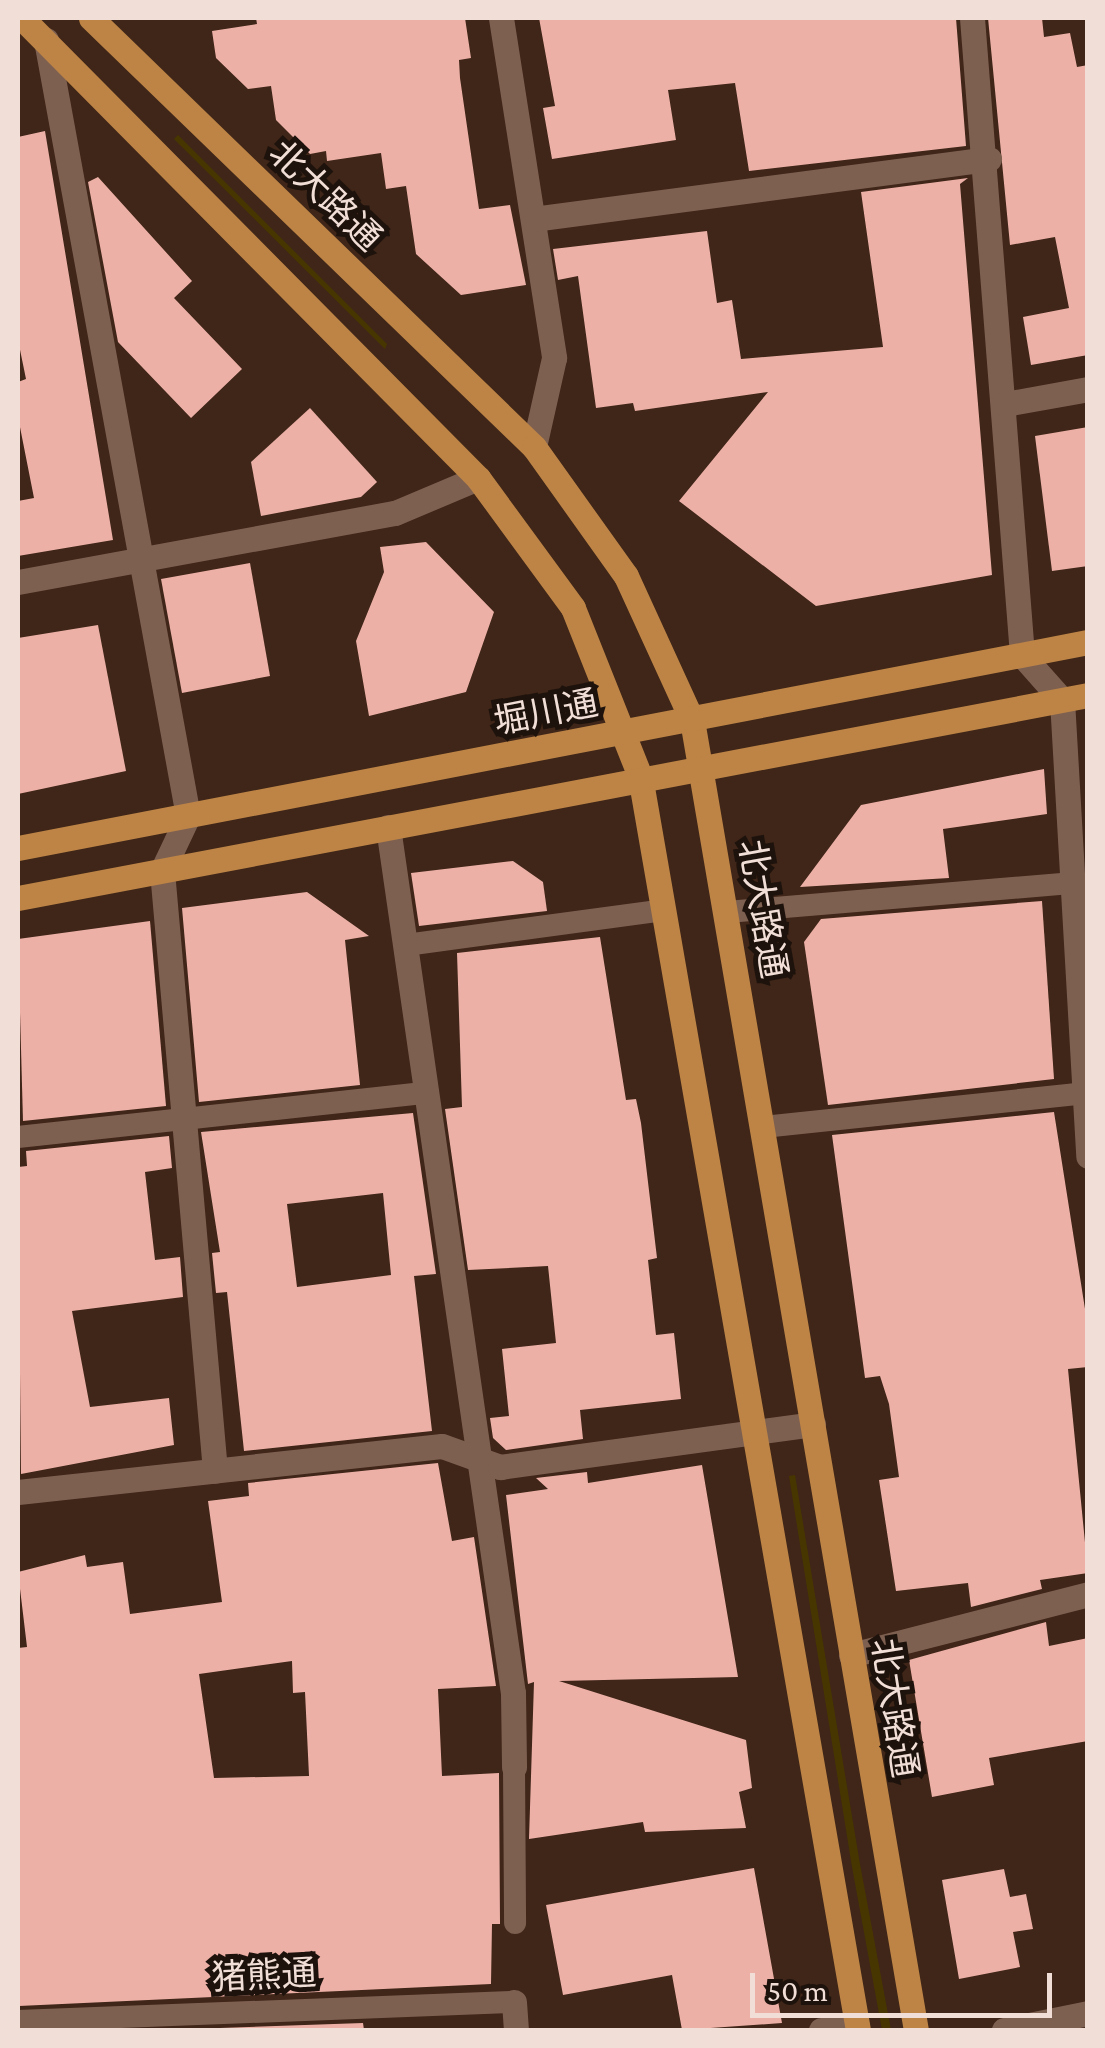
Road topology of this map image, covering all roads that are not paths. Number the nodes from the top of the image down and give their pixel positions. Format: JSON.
{"nodes":[{"id":1,"x":22,"y":18,"type":"edge"},
{"id":2,"x":91,"y":18,"type":"edge"},
{"id":3,"x":501,"y":18,"type":"edge"},
{"id":4,"x":972,"y":18,"type":"edge"},
{"id":5,"x":46,"y":40,"type":"junction"},
{"id":6,"x":989,"y":159,"type":"junction"},
{"id":7,"x":532,"y":220,"type":"junction"},
{"id":8,"x":1088,"y":390,"type":"edge"},
{"id":9,"x":1006,"y":404,"type":"junction"},
{"id":10,"x":534,"y":447,"type":"junction"},
{"id":11,"x":478,"y":478,"type":"junction"},
{"id":12,"x":140,"y":560,"type":"junction"},
{"id":13,"x":18,"y":582,"type":"edge"},
{"id":14,"x":1088,"y":642,"type":"edge"},
{"id":15,"x":1022,"y":655,"type":"junction"},
{"id":16,"x":1075,"y":698,"type":"edge"},
{"id":17,"x":692,"y":720,"type":"junction"},
{"id":18,"x":622,"y":734,"type":"junction"},
{"id":19,"x":702,"y":768,"type":"junction"},
{"id":20,"x":640,"y":776,"type":"junction"},
{"id":21,"x":188,"y":816,"type":"junction"},
{"id":22,"x":388,"y":826,"type":"junction"},
{"id":23,"x":18,"y":848,"type":"edge"},
{"id":24,"x":162,"y":871,"type":"junction"},
{"id":25,"x":1072,"y":883,"type":"junction"},
{"id":26,"x":18,"y":898,"type":"edge"},
{"id":27,"x":664,"y":910,"type":"junction"},
{"id":28,"x":727,"y":912,"type":"junction"},
{"id":29,"x":406,"y":945,"type":"junction"},
{"id":30,"x":426,"y":1093,"type":"junction"},
{"id":31,"x":1079,"y":1094,"type":"junction"},
{"id":32,"x":184,"y":1119,"type":"junction"},
{"id":33,"x":763,"y":1127,"type":"junction"},
{"id":34,"x":18,"y":1137,"type":"edge"},
{"id":35,"x":1088,"y":1156,"type":"edge"},
{"id":36,"x":813,"y":1424,"type":"junction"},
{"id":37,"x":754,"y":1434,"type":"junction"},
{"id":38,"x":479,"y":1460,"type":"junction"},
{"id":39,"x":215,"y":1471,"type":"junction"},
{"id":40,"x":18,"y":1492,"type":"edge"},
{"id":41,"x":1088,"y":1594,"type":"edge"},
{"id":42,"x":850,"y":1655,"type":"junction"},
{"id":43,"x":514,"y":1767,"type":"joint"},
{"id":44,"x":516,"y":1923,"type":"dead end"},
{"id":45,"x":514,"y":2002,"type":"joint"},
{"id":46,"x":1088,"y":2013,"type":"edge"},
{"id":47,"x":18,"y":2021,"type":"edge"},
{"id":48,"x":858,"y":2027,"type":"edge"},
{"id":49,"x":516,"y":2030,"type":"edge"},
{"id":50,"x":821,"y":2030,"type":"edge"},
{"id":51,"x":916,"y":2030,"type":"edge"},
{"id":52,"x":1004,"y":2030,"type":"edge"}],
"edges":[{"from":1,"to":5,"type":"main road"},
{"from":2,"to":10,"type":"main road","name":"北大路通"},
{"from":3,"to":7,"type":"street"},
{"from":4,"to":6,"type":"street"},
{"from":5,"to":11,"type":"main road"},
{"from":5,"to":12,"type":"street"},
{"from":6,"to":7,"type":"street"},
{"from":6,"to":9,"type":"street"},
{"from":7,"to":10,"type":"street"},
{"from":8,"to":9,"type":"street"},
{"from":9,"to":15,"type":"street"},
{"from":10,"to":17,"type":"main road","name":"北大路通"},
{"from":11,"to":12,"type":"street"},
{"from":11,"to":18,"type":"main road"},
{"from":12,"to":13,"type":"street"},
{"from":12,"to":21,"type":"street"},
{"from":14,"to":15,"type":"main road","name":"堀川通"},
{"from":15,"to":16,"type":"street"},
{"from":15,"to":17,"type":"main road","name":"堀川通"},
{"from":16,"to":19,"type":"main road"},
{"from":16,"to":25,"type":"street"},
{"from":17,"to":18,"type":"main road","name":"堀川通"},
{"from":17,"to":19,"type":"main road","name":"北大路通"},
{"from":18,"to":20,"type":"main road"},
{"from":18,"to":21,"type":"main road","name":"堀川通"},
{"from":19,"to":20,"type":"main road"},
{"from":19,"to":28,"type":"main road","name":"北大路通"},
{"from":20,"to":22,"type":"main road"},
{"from":20,"to":27,"type":"main road"},
{"from":21,"to":23,"type":"main road","name":"堀川通"},
{"from":21,"to":24,"type":"street"},
{"from":22,"to":24,"type":"main road"},
{"from":22,"to":29,"type":"street"},
{"from":24,"to":26,"type":"main road"},
{"from":24,"to":32,"type":"street"},
{"from":25,"to":28,"type":"lane"},
{"from":25,"to":31,"type":"street"},
{"from":27,"to":29,"type":"lane"},
{"from":27,"to":37,"type":"main road"},
{"from":28,"to":33,"type":"main road","name":"北大路通"},
{"from":29,"to":30,"type":"street"},
{"from":30,"to":32,"type":"lane"},
{"from":30,"to":38,"type":"street"},
{"from":31,"to":33,"type":"lane"},
{"from":31,"to":35,"type":"street"},
{"from":32,"to":34,"type":"lane"},
{"from":32,"to":39,"type":"street"},
{"from":33,"to":36,"type":"main road","name":"北大路通"},
{"from":36,"to":37,"type":"street"},
{"from":36,"to":42,"type":"main road","name":"北大路通"},
{"from":37,"to":38,"type":"street"},
{"from":37,"to":48,"type":"main road"},
{"from":38,"to":39,"type":"street"},
{"from":38,"to":43,"type":"street"},
{"from":39,"to":40,"type":"street"},
{"from":41,"to":42,"type":"street"},
{"from":42,"to":51,"type":"main road","name":"北大路通"},
{"from":43,"to":44,"type":"lane"},
{"from":45,"to":47,"type":"lane","name":"猪熊通"},
{"from":45,"to":49,"type":"street"},
{"from":46,"to":52,"type":"street"},
{"from":48,"to":50,"type":"street"}]}
